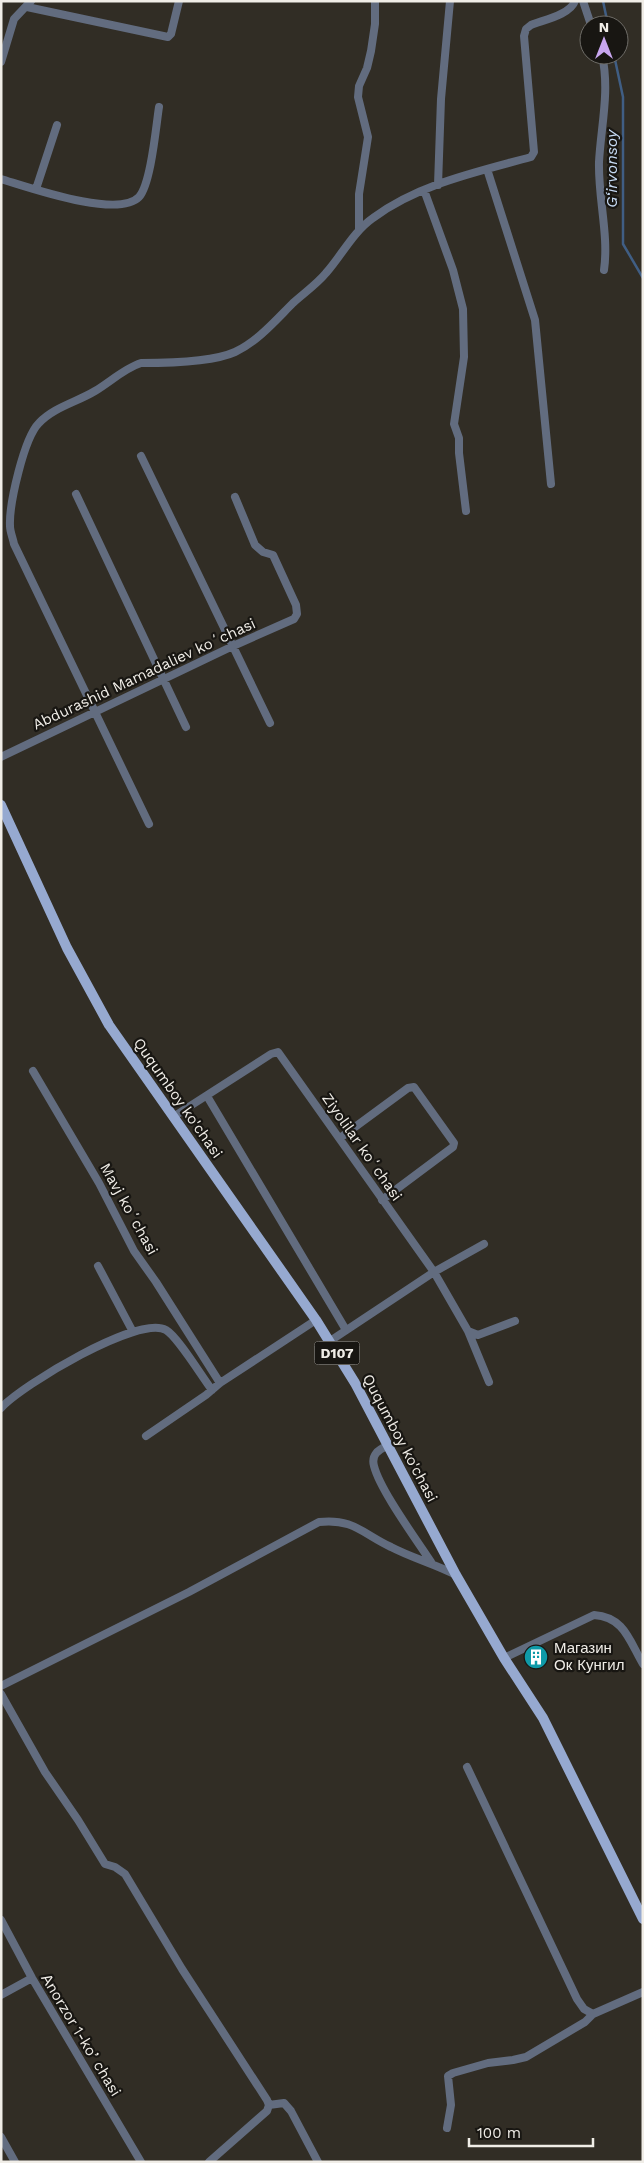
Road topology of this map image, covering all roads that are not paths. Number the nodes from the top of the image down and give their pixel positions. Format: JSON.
{"nodes":[{"id":1,"x":179,"y":1,"type":"edge"},
{"id":2,"x":375,"y":1,"type":"edge"},
{"id":3,"x":450,"y":1,"type":"edge"},
{"id":4,"x":575,"y":1,"type":"edge"},
{"id":5,"x":583,"y":1,"type":"edge"},
{"id":6,"x":29,"y":4,"type":"edge"},
{"id":7,"x":588,"y":15,"type":"edge"},
{"id":8,"x":1,"y":62,"type":"edge"},
{"id":9,"x":603,"y":65,"type":"edge"},
{"id":10,"x":159,"y":107,"type":"dead end"},
{"id":11,"x":57,"y":125,"type":"dead end"},
{"id":12,"x":486,"y":169,"type":"junction"},
{"id":13,"x":1,"y":179,"type":"edge"},
{"id":14,"x":438,"y":185,"type":"junction"},
{"id":15,"x":36,"y":189,"type":"junction"},
{"id":16,"x":424,"y":190,"type":"junction"},
{"id":17,"x":359,"y":229,"type":"junction"},
{"id":18,"x":604,"y":270,"type":"dead end"},
{"id":19,"x":141,"y":456,"type":"dead end"},
{"id":20,"x":551,"y":484,"type":"dead end"},
{"id":21,"x":76,"y":494,"type":"dead end"},
{"id":22,"x":235,"y":497,"type":"dead end"},
{"id":23,"x":466,"y":511,"type":"dead end"},
{"id":24,"x":233,"y":646,"type":"junction"},
{"id":25,"x":163,"y":680,"type":"junction"},
{"id":26,"x":95,"y":712,"type":"junction"},
{"id":27,"x":270,"y":723,"type":"dead end"},
{"id":28,"x":186,"y":727,"type":"dead end"},
{"id":29,"x":1,"y":757,"type":"edge"},
{"id":30,"x":1,"y":805,"type":"edge"},
{"id":31,"x":149,"y":824,"type":"dead end"},
{"id":32,"x":33,"y":1072,"type":"dead end"},
{"id":33,"x":207,"y":1096,"type":"junction"},
{"id":34,"x":173,"y":1117,"type":"junction"},
{"id":35,"x":340,"y":1138,"type":"junction"},
{"id":36,"x":382,"y":1200,"type":"junction"},
{"id":37,"x":484,"y":1244,"type":"dead end"},
{"id":38,"x":98,"y":1266,"type":"dead end"},
{"id":39,"x":434,"y":1272,"type":"junction"},
{"id":40,"x":316,"y":1320,"type":"junction"},
{"id":41,"x":514,"y":1321,"type":"dead end"},
{"id":42,"x":346,"y":1330,"type":"junction"},
{"id":43,"x":468,"y":1331,"type":"junction"},
{"id":44,"x":133,"y":1332,"type":"junction"},
{"id":45,"x":330,"y":1341,"type":"junction"},
{"id":46,"x":489,"y":1382,"type":"dead end"},
{"id":47,"x":220,"y":1383,"type":"junction"},
{"id":48,"x":212,"y":1390,"type":"junction"},
{"id":49,"x":1,"y":1408,"type":"edge"},
{"id":50,"x":146,"y":1436,"type":"dead end"},
{"id":51,"x":387,"y":1446,"type":"junction"},
{"id":52,"x":385,"y":1490,"type":"junction"},
{"id":53,"x":378,"y":1494,"type":"dead end"},
{"id":54,"x":431,"y":1562,"type":"junction"},
{"id":55,"x":456,"y":1575,"type":"junction"},
{"id":56,"x":504,"y":1658,"type":"junction"},
{"id":57,"x":643,"y":1664,"type":"edge"},
{"id":58,"x":1,"y":1686,"type":"edge"},
{"id":59,"x":1,"y":1694,"type":"edge"},
{"id":60,"x":467,"y":1767,"type":"dead end"},
{"id":61,"x":643,"y":1919,"type":"edge"},
{"id":62,"x":1,"y":1920,"type":"edge"},
{"id":63,"x":32,"y":1978,"type":"junction"},
{"id":64,"x":643,"y":1992,"type":"edge"},
{"id":65,"x":1,"y":1995,"type":"edge"},
{"id":66,"x":593,"y":2014,"type":"junction"},
{"id":67,"x":269,"y":2105,"type":"junction"},
{"id":68,"x":447,"y":2128,"type":"dead end"},
{"id":69,"x":1,"y":2136,"type":"edge"},
{"id":70,"x":15,"y":2162,"type":"edge"},
{"id":71,"x":141,"y":2162,"type":"edge"},
{"id":72,"x":209,"y":2162,"type":"edge"},
{"id":73,"x":318,"y":2162,"type":"edge"}],
"edges":[{"from":1,"to":6,"type":"street"},
{"from":2,"to":17,"type":"street"},
{"from":3,"to":14,"type":"street"},
{"from":4,"to":12,"type":"street"},
{"from":5,"to":7,"type":"street"},
{"from":6,"to":8,"type":"street"},
{"from":9,"to":18,"type":"street"},
{"from":10,"to":15,"type":"street"},
{"from":11,"to":15,"type":"street"},
{"from":12,"to":14,"type":"street"},
{"from":12,"to":20,"type":"street"},
{"from":13,"to":15,"type":"street"},
{"from":14,"to":16,"type":"street"},
{"from":16,"to":17,"type":"street"},
{"from":16,"to":23,"type":"street"},
{"from":17,"to":26,"type":"street"},
{"from":19,"to":24,"type":"street"},
{"from":21,"to":25,"type":"street"},
{"from":22,"to":24,"type":"street","name":"Abdurashid Mamadaliev koʻchasi"},
{"from":24,"to":25,"type":"street","name":"Abdurashid Mamadaliev koʻchasi"},
{"from":24,"to":27,"type":"street"},
{"from":25,"to":26,"type":"street","name":"Abdurashid Mamadaliev koʻchasi"},
{"from":25,"to":28,"type":"street"},
{"from":26,"to":29,"type":"street","name":"Abdurashid Mamadaliev koʻchasi"},
{"from":26,"to":31,"type":"street"},
{"from":30,"to":34,"type":"main road","name":"Ququmboy ko'chasi","number":"D107"},
{"from":32,"to":47,"type":"street","name":"Mavj koʻchasi"},
{"from":33,"to":34,"type":"street"},
{"from":33,"to":35,"type":"street","name":"Ziyolilar koʻchasi"},
{"from":33,"to":42,"type":"street"},
{"from":34,"to":40,"type":"main road","name":"Ququmboy ko'chasi","number":"D107"},
{"from":35,"to":36,"type":"street","name":"Ziyolilar koʻchasi"},
{"from":35,"to":36,"type":"street"},
{"from":36,"to":39,"type":"street","name":"Ziyolilar koʻchasi"},
{"from":37,"to":39,"type":"street"},
{"from":38,"to":44,"type":"street"},
{"from":39,"to":42,"type":"street"},
{"from":39,"to":43,"type":"street","name":"Ziyolilar koʻchasi"},
{"from":40,"to":45,"type":"main road","name":"Ququmboy ko'chasi","number":"D107"},
{"from":40,"to":47,"type":"street"},
{"from":41,"to":43,"type":"street"},
{"from":42,"to":45,"type":"street"},
{"from":43,"to":46,"type":"street","name":"Ziyolilar koʻchasi"},
{"from":44,"to":48,"type":"street"},
{"from":44,"to":49,"type":"street"},
{"from":45,"to":51,"type":"main road","name":"Ququmboy ko'chasi","number":"D107"},
{"from":47,"to":48,"type":"street"},
{"from":48,"to":50,"type":"street"},
{"from":51,"to":52,"type":"street"},
{"from":51,"to":55,"type":"main road","name":"Ququmboy ko'chasi","number":"D107"},
{"from":52,"to":53,"type":"street"},
{"from":52,"to":54,"type":"street"},
{"from":54,"to":55,"type":"street"},
{"from":54,"to":58,"type":"street"},
{"from":55,"to":56,"type":"main road","name":"Ququmboy ko'chasi","number":"D107"},
{"from":56,"to":57,"type":"street"},
{"from":56,"to":61,"type":"main road","name":"Ququmboy ko'chasi","number":"D107"},
{"from":59,"to":67,"type":"street"},
{"from":60,"to":66,"type":"street"},
{"from":62,"to":63,"type":"street","name":"Аnorzor 1-koʼchasi"},
{"from":63,"to":65,"type":"street"},
{"from":63,"to":71,"type":"street","name":"Аnorzor 1-koʼchasi"},
{"from":64,"to":66,"type":"street"},
{"from":66,"to":68,"type":"street"},
{"from":67,"to":72,"type":"street"},
{"from":67,"to":73,"type":"street"},
{"from":69,"to":70,"type":"street"}]}
